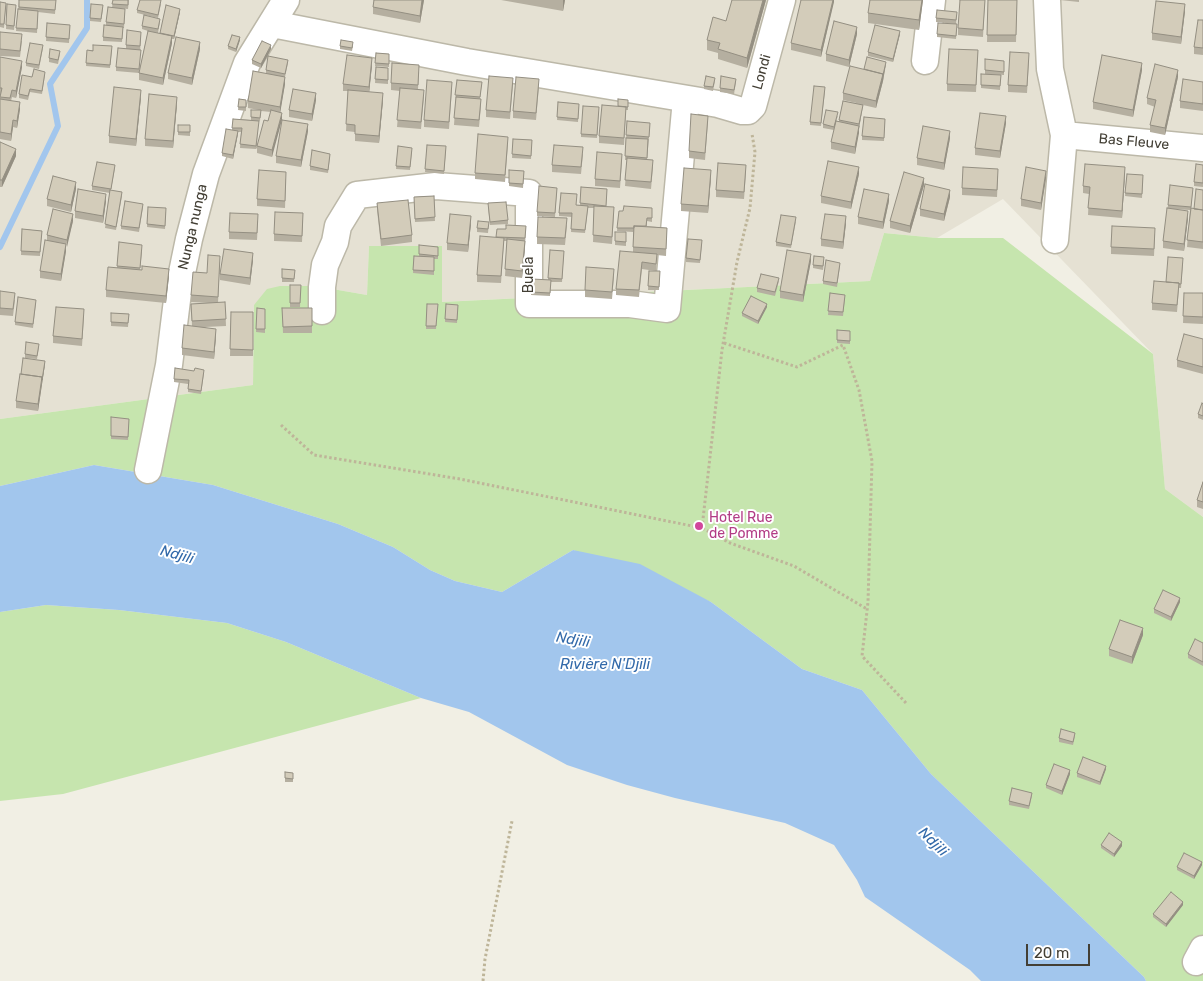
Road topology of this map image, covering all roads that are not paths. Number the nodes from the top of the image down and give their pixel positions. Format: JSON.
{"nodes":[{"id":1,"x":286,"y":0,"type":"edge"},
{"id":2,"x":782,"y":0,"type":"edge"},
{"id":3,"x":932,"y":0,"type":"edge"},
{"id":4,"x":1047,"y":0,"type":"edge"},
{"id":5,"x":272,"y":24,"type":"junction"},
{"id":6,"x":925,"y":61,"type":"dead end"},
{"id":7,"x":686,"y":99,"type":"junction"},
{"id":8,"x":1064,"y":135,"type":"junction"},
{"id":9,"x":1203,"y":148,"type":"edge"},
{"id":10,"x":1055,"y":240,"type":"dead end"},
{"id":11,"x":322,"y":311,"type":"dead end"},
{"id":12,"x":148,"y":470,"type":"dead end"}],
"edges":[{"from":1,"to":5,"type":"street","name":"Nunga nunga"},
{"from":2,"to":7,"type":"street","name":"Londi"},
{"from":3,"to":6,"type":"street"},
{"from":4,"to":8,"type":"street"},
{"from":5,"to":7,"type":"street"},
{"from":5,"to":12,"type":"street","name":"Nunga nunga"},
{"from":7,"to":11,"type":"street","name":"Buela"},
{"from":8,"to":9,"type":"street","name":"Bas Fleuve"},
{"from":8,"to":10,"type":"street"}]}
